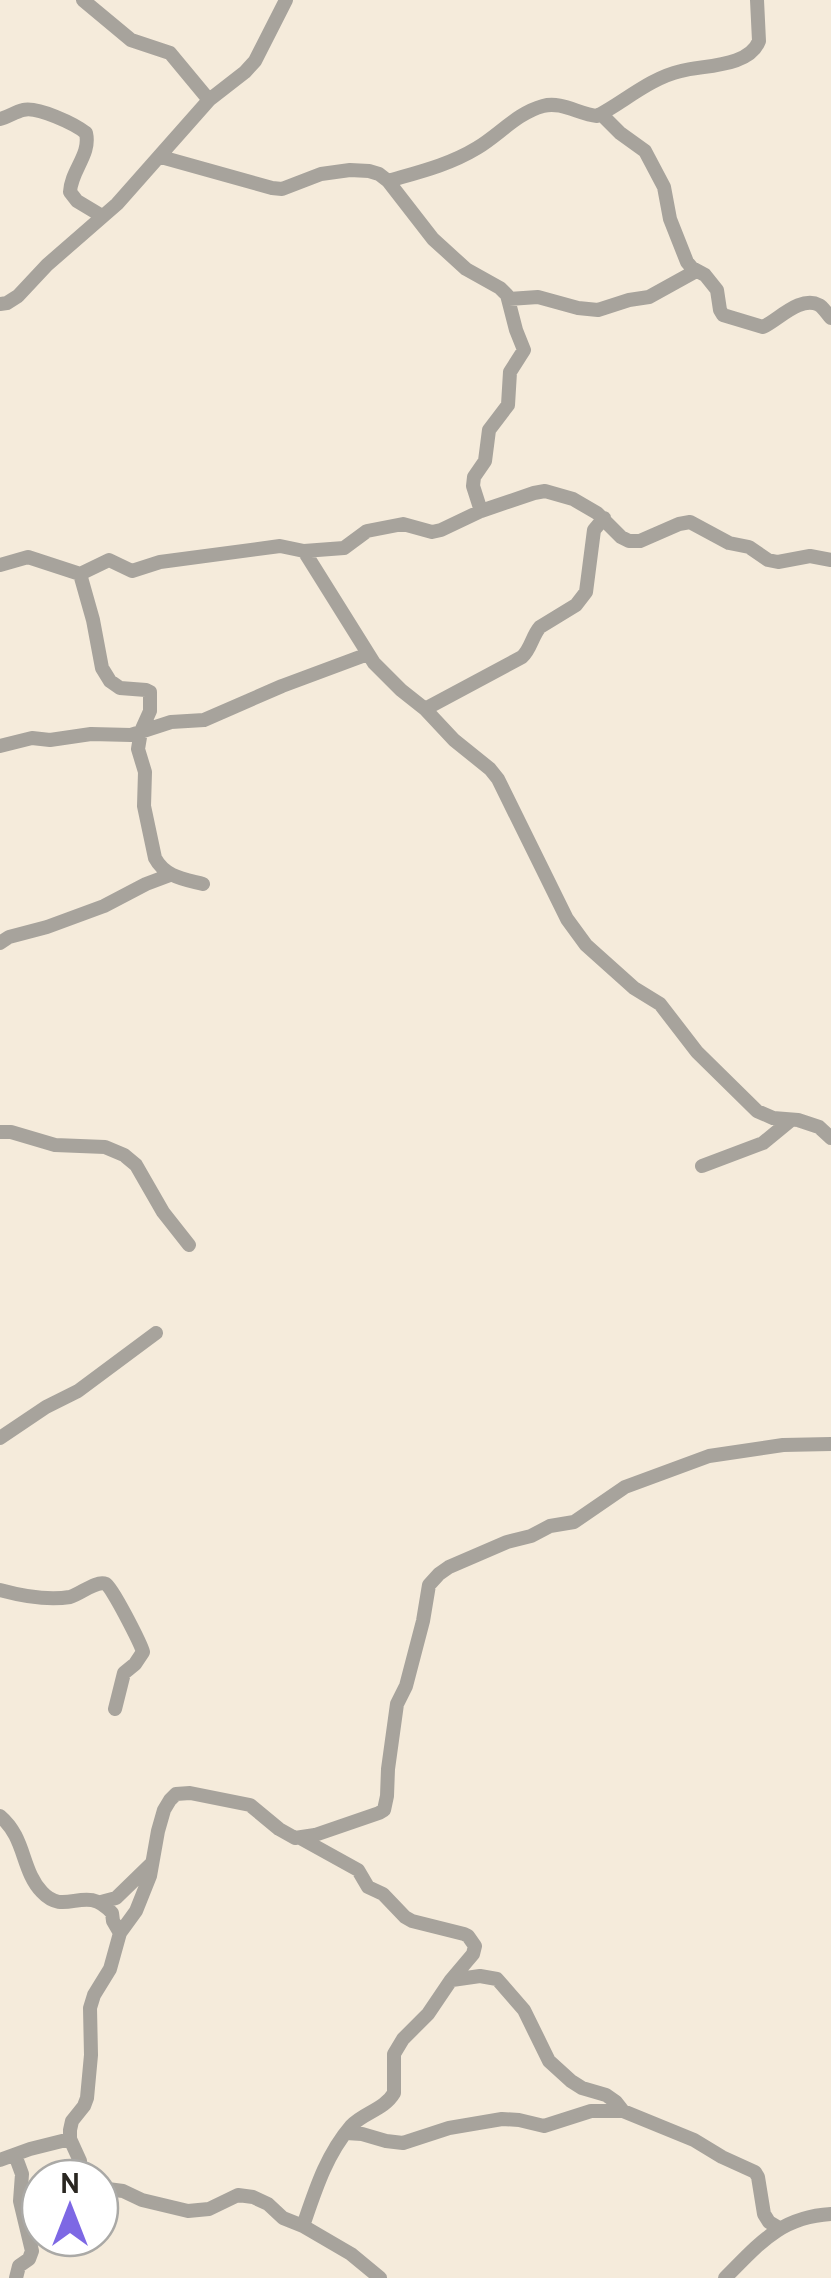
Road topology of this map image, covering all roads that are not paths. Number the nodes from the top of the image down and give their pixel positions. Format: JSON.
{"nodes":[{"id":1,"x":83,"y":0,"type":"edge"},
{"id":2,"x":286,"y":0,"type":"edge"},
{"id":3,"x":757,"y":0,"type":"edge"},
{"id":4,"x":209,"y":100,"type":"junction"},
{"id":5,"x":601,"y":114,"type":"junction"},
{"id":6,"x":0,"y":120,"type":"edge"},
{"id":7,"x":161,"y":157,"type":"junction"},
{"id":8,"x":388,"y":181,"type":"junction"},
{"id":9,"x":102,"y":216,"type":"junction"},
{"id":10,"x":696,"y":271,"type":"junction"},
{"id":11,"x":509,"y":299,"type":"junction"},
{"id":12,"x":0,"y":304,"type":"edge"},
{"id":13,"x":831,"y":318,"type":"edge"},
{"id":14,"x":480,"y":511,"type":"junction"},
{"id":15,"x":604,"y":518,"type":"junction"},
{"id":16,"x":304,"y":551,"type":"junction"},
{"id":17,"x":831,"y":560,"type":"edge"},
{"id":18,"x":0,"y":565,"type":"edge"},
{"id":19,"x":80,"y":574,"type":"junction"},
{"id":20,"x":368,"y":654,"type":"junction"},
{"id":21,"x":425,"y":708,"type":"junction"},
{"id":22,"x":141,"y":731,"type":"junction"},
{"id":23,"x":0,"y":746,"type":"edge"},
{"id":24,"x":170,"y":875,"type":"junction"},
{"id":25,"x":203,"y":884,"type":"dead end"},
{"id":26,"x":0,"y":942,"type":"edge"},
{"id":27,"x":790,"y":1120,"type":"junction"},
{"id":28,"x":825,"y":1125,"type":"edge"},
{"id":29,"x":0,"y":1132,"type":"edge"},
{"id":30,"x":831,"y":1138,"type":"edge"},
{"id":31,"x":702,"y":1166,"type":"dead end"},
{"id":32,"x":190,"y":1245,"type":"dead end"},
{"id":33,"x":156,"y":1333,"type":"dead end"},
{"id":34,"x":0,"y":1438,"type":"edge"},
{"id":35,"x":831,"y":1444,"type":"edge"},
{"id":36,"x":0,"y":1590,"type":"edge"},
{"id":37,"x":115,"y":1709,"type":"dead end"},
{"id":38,"x":0,"y":1816,"type":"edge"},
{"id":39,"x":302,"y":1838,"type":"junction"},
{"id":40,"x":152,"y":1863,"type":"junction"},
{"id":41,"x":101,"y":1902,"type":"junction"},
{"id":42,"x":120,"y":1933,"type":"junction"},
{"id":43,"x":451,"y":1980,"type":"junction"},
{"id":44,"x":623,"y":2112,"type":"junction"},
{"id":45,"x":346,"y":2133,"type":"junction"},
{"id":46,"x":70,"y":2139,"type":"junction"},
{"id":47,"x":7,"y":2157,"type":"edge"},
{"id":48,"x":79,"y":2158,"type":"edge"},
{"id":49,"x":120,"y":2191,"type":"edge"},
{"id":50,"x":831,"y":2214,"type":"edge"},
{"id":51,"x":303,"y":2226,"type":"junction"},
{"id":52,"x":779,"y":2228,"type":"junction"},
{"id":53,"x":16,"y":2278,"type":"edge"},
{"id":54,"x":380,"y":2278,"type":"edge"},
{"id":55,"x":725,"y":2278,"type":"edge"}],
"edges":[{"from":1,"to":4,"type":"street"},
{"from":2,"to":4,"type":"street"},
{"from":3,"to":5,"type":"street"},
{"from":4,"to":7,"type":"street"},
{"from":5,"to":8,"type":"street"},
{"from":5,"to":10,"type":"street"},
{"from":6,"to":9,"type":"street"},
{"from":7,"to":8,"type":"street"},
{"from":7,"to":9,"type":"street"},
{"from":8,"to":11,"type":"street"},
{"from":9,"to":12,"type":"street"},
{"from":10,"to":11,"type":"street"},
{"from":10,"to":13,"type":"street"},
{"from":11,"to":14,"type":"street"},
{"from":14,"to":15,"type":"street"},
{"from":14,"to":16,"type":"street"},
{"from":15,"to":17,"type":"street"},
{"from":15,"to":21,"type":"street"},
{"from":16,"to":19,"type":"street"},
{"from":16,"to":20,"type":"street"},
{"from":18,"to":19,"type":"street"},
{"from":19,"to":22,"type":"street"},
{"from":20,"to":21,"type":"street"},
{"from":20,"to":22,"type":"street"},
{"from":21,"to":27,"type":"street"},
{"from":22,"to":23,"type":"street"},
{"from":22,"to":24,"type":"street"},
{"from":24,"to":25,"type":"street"},
{"from":24,"to":26,"type":"street"},
{"from":27,"to":28,"type":"street"},
{"from":27,"to":31,"type":"street"},
{"from":28,"to":30,"type":"street"},
{"from":29,"to":32,"type":"street"},
{"from":33,"to":34,"type":"street"},
{"from":35,"to":39,"type":"street"},
{"from":36,"to":37,"type":"street"},
{"from":38,"to":41,"type":"street"},
{"from":39,"to":40,"type":"street"},
{"from":39,"to":43,"type":"street"},
{"from":40,"to":41,"type":"street"},
{"from":40,"to":42,"type":"street"},
{"from":41,"to":42,"type":"street"},
{"from":42,"to":46,"type":"street"},
{"from":43,"to":44,"type":"street"},
{"from":43,"to":45,"type":"street"},
{"from":44,"to":45,"type":"street"},
{"from":44,"to":52,"type":"street"},
{"from":45,"to":51,"type":"street"},
{"from":46,"to":47,"type":"street"},
{"from":46,"to":48,"type":"street"},
{"from":47,"to":53,"type":"street"},
{"from":49,"to":51,"type":"street"},
{"from":50,"to":52,"type":"street"},
{"from":51,"to":54,"type":"street"},
{"from":52,"to":55,"type":"street"}]}
